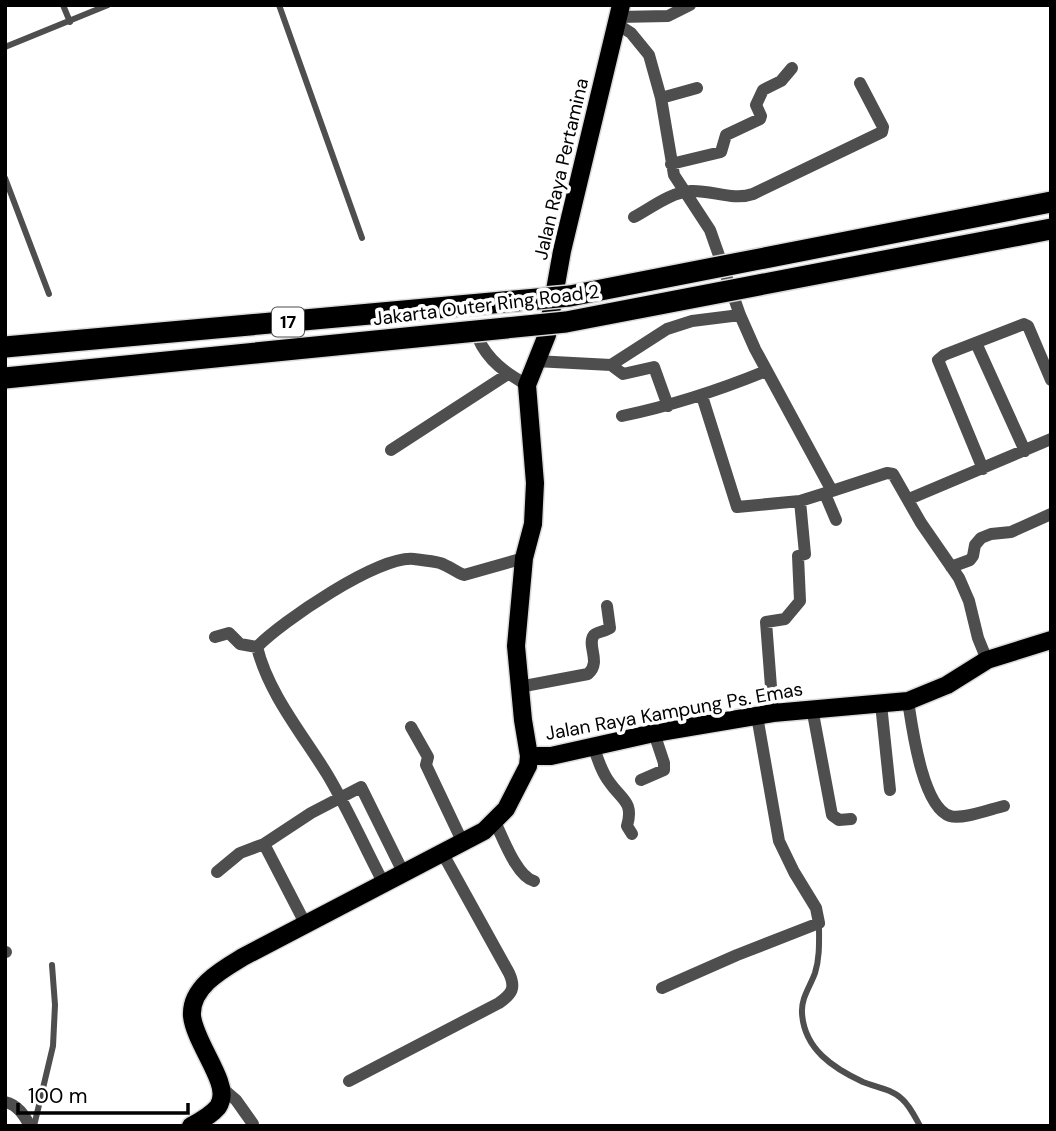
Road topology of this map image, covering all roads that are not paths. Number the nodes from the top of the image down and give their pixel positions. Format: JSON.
{"nodes":[{"id":1,"x":64,"y":5,"type":"edge"},
{"id":2,"x":108,"y":5,"type":"edge"},
{"id":3,"x":279,"y":5,"type":"edge"},
{"id":4,"x":690,"y":5,"type":"edge"},
{"id":5,"x":619,"y":15,"type":"edge"},
{"id":6,"x":70,"y":22,"type":"junction"},
{"id":7,"x":5,"y":47,"type":"edge"},
{"id":8,"x":792,"y":68,"type":"dead end"},
{"id":9,"x":860,"y":83,"type":"dead end"},
{"id":10,"x":696,"y":88,"type":"dead end"},
{"id":11,"x":661,"y":98,"type":"junction"},
{"id":12,"x":671,"y":164,"type":"junction"},
{"id":13,"x":5,"y":178,"type":"edge"},
{"id":14,"x":684,"y":193,"type":"junction"},
{"id":15,"x":1051,"y":202,"type":"edge"},
{"id":16,"x":634,"y":217,"type":"dead end"},
{"id":17,"x":1051,"y":229,"type":"edge"},
{"id":18,"x":362,"y":238,"type":"dead end"},
{"id":19,"x":49,"y":294,"type":"dead end"},
{"id":20,"x":740,"y":315,"type":"junction"},
{"id":21,"x":478,"y":338,"type":"dead end"},
{"id":22,"x":976,"y":343,"type":"junction"},
{"id":23,"x":5,"y":347,"type":"edge"},
{"id":24,"x":535,"y":361,"type":"junction"},
{"id":25,"x":611,"y":365,"type":"junction"},
{"id":26,"x":766,"y":371,"type":"junction"},
{"id":27,"x":508,"y":374,"type":"junction"},
{"id":28,"x":5,"y":378,"type":"edge"},
{"id":29,"x":1051,"y":380,"type":"edge"},
{"id":30,"x":527,"y":385,"type":"junction"},
{"id":31,"x":702,"y":396,"type":"junction"},
{"id":32,"x":668,"y":406,"type":"junction"},
{"id":33,"x":622,"y":416,"type":"dead end"},
{"id":34,"x":1051,"y":439,"type":"edge"},
{"id":35,"x":391,"y":450,"type":"dead end"},
{"id":36,"x":1026,"y":451,"type":"junction"},
{"id":37,"x":983,"y":469,"type":"junction"},
{"id":38,"x":829,"y":492,"type":"junction"},
{"id":39,"x":909,"y":499,"type":"junction"},
{"id":40,"x":800,"y":500,"type":"junction"},
{"id":41,"x":1051,"y":514,"type":"edge"},
{"id":42,"x":836,"y":520,"type":"dead end"},
{"id":43,"x":524,"y":558,"type":"junction"},
{"id":44,"x":951,"y":567,"type":"junction"},
{"id":45,"x":607,"y":606,"type":"dead end"},
{"id":46,"x":215,"y":637,"type":"dead end"},
{"id":47,"x":1051,"y":640,"type":"edge"},
{"id":48,"x":257,"y":648,"type":"junction"},
{"id":49,"x":987,"y":660,"type":"junction"},
{"id":50,"x":519,"y":687,"type":"junction"},
{"id":51,"x":908,"y":701,"type":"junction"},
{"id":52,"x":881,"y":704,"type":"junction"},
{"id":53,"x":812,"y":708,"type":"junction"},
{"id":54,"x":765,"y":715,"type":"junction"},
{"id":55,"x":411,"y":727,"type":"dead end"},
{"id":56,"x":654,"y":733,"type":"junction"},
{"id":57,"x":594,"y":748,"type":"junction"},
{"id":58,"x":529,"y":756,"type":"junction"},
{"id":59,"x":640,"y":780,"type":"dead end"},
{"id":60,"x":890,"y":790,"type":"dead end"},
{"id":61,"x":340,"y":797,"type":"junction"},
{"id":62,"x":1004,"y":806,"type":"dead end"},
{"id":63,"x":851,"y":819,"type":"dead end"},
{"id":64,"x":495,"y":822,"type":"junction"},
{"id":65,"x":632,"y":834,"type":"dead end"},
{"id":66,"x":463,"y":842,"type":"junction"},
{"id":67,"x":264,"y":844,"type":"junction"},
{"id":68,"x":443,"y":854,"type":"junction"},
{"id":69,"x":217,"y":872,"type":"dead end"},
{"id":70,"x":404,"y":874,"type":"junction"},
{"id":71,"x":534,"y":881,"type":"dead end"},
{"id":72,"x":384,"y":884,"type":"junction"},
{"id":73,"x":819,"y":923,"type":"junction"},
{"id":74,"x":306,"y":925,"type":"junction"},
{"id":75,"x":52,"y":965,"type":"dead end"},
{"id":76,"x":662,"y":988,"type":"dead end"},
{"id":77,"x":349,"y":1081,"type":"dead end"},
{"id":78,"x":222,"y":1088,"type":"junction"},
{"id":79,"x":5,"y":1102,"type":"edge"},
{"id":80,"x":202,"y":1123,"type":"edge"},
{"id":81,"x":253,"y":1124,"type":"dead end"},
{"id":82,"x":32,"y":1126,"type":"edge"},
{"id":83,"x":920,"y":1126,"type":"edge"}],
"edges":[{"from":1,"to":6,"type":"lane"},
{"from":2,"to":6,"type":"lane"},
{"from":3,"to":18,"type":"lane"},
{"from":4,"to":5,"type":"street"},
{"from":5,"to":11,"type":"street"},
{"from":5,"to":24,"type":"main road","name":"Jalan Raya Pertamina"},
{"from":6,"to":7,"type":"lane"},
{"from":8,"to":12,"type":"street"},
{"from":9,"to":14,"type":"street"},
{"from":10,"to":11,"type":"street"},
{"from":11,"to":12,"type":"street"},
{"from":12,"to":14,"type":"street"},
{"from":13,"to":19,"type":"lane"},
{"from":14,"to":16,"type":"street"},
{"from":14,"to":20,"type":"street"},
{"from":15,"to":23,"type":"highway","name":"Jakarta Outer Ring Road 2","number":"17","bridge":true},
{"from":17,"to":28,"type":"highway","name":"Jakarta Outer Ring Road 2","number":"17","bridge":true},
{"from":20,"to":25,"type":"street"},
{"from":20,"to":26,"type":"street"},
{"from":21,"to":27,"type":"street"},
{"from":22,"to":29,"type":"street"},
{"from":22,"to":36,"type":"street"},
{"from":22,"to":37,"type":"street"},
{"from":24,"to":25,"type":"street"},
{"from":24,"to":30,"type":"main road","name":"Jalan Raya Pertamina"},
{"from":25,"to":32,"type":"street"},
{"from":26,"to":31,"type":"street"},
{"from":26,"to":38,"type":"street"},
{"from":27,"to":30,"type":"street"},
{"from":27,"to":35,"type":"street"},
{"from":30,"to":43,"type":"main road","name":"Jalan Raya Pertamina"},
{"from":31,"to":32,"type":"street"},
{"from":31,"to":40,"type":"street"},
{"from":32,"to":33,"type":"street"},
{"from":34,"to":36,"type":"street"},
{"from":36,"to":37,"type":"street"},
{"from":37,"to":39,"type":"street"},
{"from":38,"to":39,"type":"street"},
{"from":38,"to":40,"type":"street"},
{"from":38,"to":42,"type":"street"},
{"from":39,"to":44,"type":"street"},
{"from":40,"to":54,"type":"street"},
{"from":41,"to":44,"type":"street"},
{"from":43,"to":48,"type":"street"},
{"from":43,"to":50,"type":"main road","name":"Jalan Raya Pertamina"},
{"from":44,"to":49,"type":"street"},
{"from":45,"to":50,"type":"street"},
{"from":46,"to":48,"type":"street"},
{"from":47,"to":49,"type":"main road","name":"Jalan Raya Kampung Ps. Emas"},
{"from":48,"to":61,"type":"street"},
{"from":49,"to":51,"type":"main road","name":"Jalan Raya Kampung Ps. Emas"},
{"from":50,"to":58,"type":"main road","name":"Jalan Raya Pertamina"},
{"from":51,"to":52,"type":"main road","name":"Jalan Raya Kampung Ps. Emas"},
{"from":51,"to":62,"type":"street"},
{"from":52,"to":53,"type":"main road","name":"Jalan Raya Kampung Ps. Emas"},
{"from":52,"to":60,"type":"street"},
{"from":53,"to":54,"type":"main road","name":"Jalan Raya Kampung Ps. Emas"},
{"from":53,"to":63,"type":"street"},
{"from":54,"to":56,"type":"main road","name":"Jalan Raya Kampung Ps. Emas"},
{"from":54,"to":73,"type":"street"},
{"from":55,"to":66,"type":"street"},
{"from":56,"to":57,"type":"main road","name":"Jalan Raya Kampung Ps. Emas"},
{"from":56,"to":59,"type":"street"},
{"from":57,"to":58,"type":"main road","name":"Jalan Raya Kampung Ps. Emas"},
{"from":57,"to":65,"type":"street"},
{"from":58,"to":64,"type":"main road","name":"Jalan Raya Kampung Ps. Emas"},
{"from":61,"to":67,"type":"street"},
{"from":61,"to":70,"type":"street"},
{"from":61,"to":72,"type":"street"},
{"from":64,"to":66,"type":"main road","name":"Jalan Raya Kampung Ps. Emas"},
{"from":64,"to":71,"type":"street"},
{"from":66,"to":68,"type":"main road","name":"Jalan Raya Kampung Ps. Emas"},
{"from":67,"to":69,"type":"street"},
{"from":67,"to":74,"type":"street"},
{"from":68,"to":70,"type":"main road","name":"Jalan Raya Kampung Ps. Emas"},
{"from":68,"to":77,"type":"street"},
{"from":70,"to":72,"type":"main road","name":"Jalan Raya Kampung Ps. Emas"},
{"from":72,"to":74,"type":"main road","name":"Jalan Raya Kampung Ps. Emas"},
{"from":73,"to":76,"type":"street"},
{"from":73,"to":83,"type":"lane"},
{"from":74,"to":78,"type":"main road","name":"Jalan Raya Kampung Ps. Emas"},
{"from":75,"to":82,"type":"lane"},
{"from":78,"to":80,"type":"main road"},
{"from":78,"to":81,"type":"street"},
{"from":79,"to":82,"type":"street"}]}
